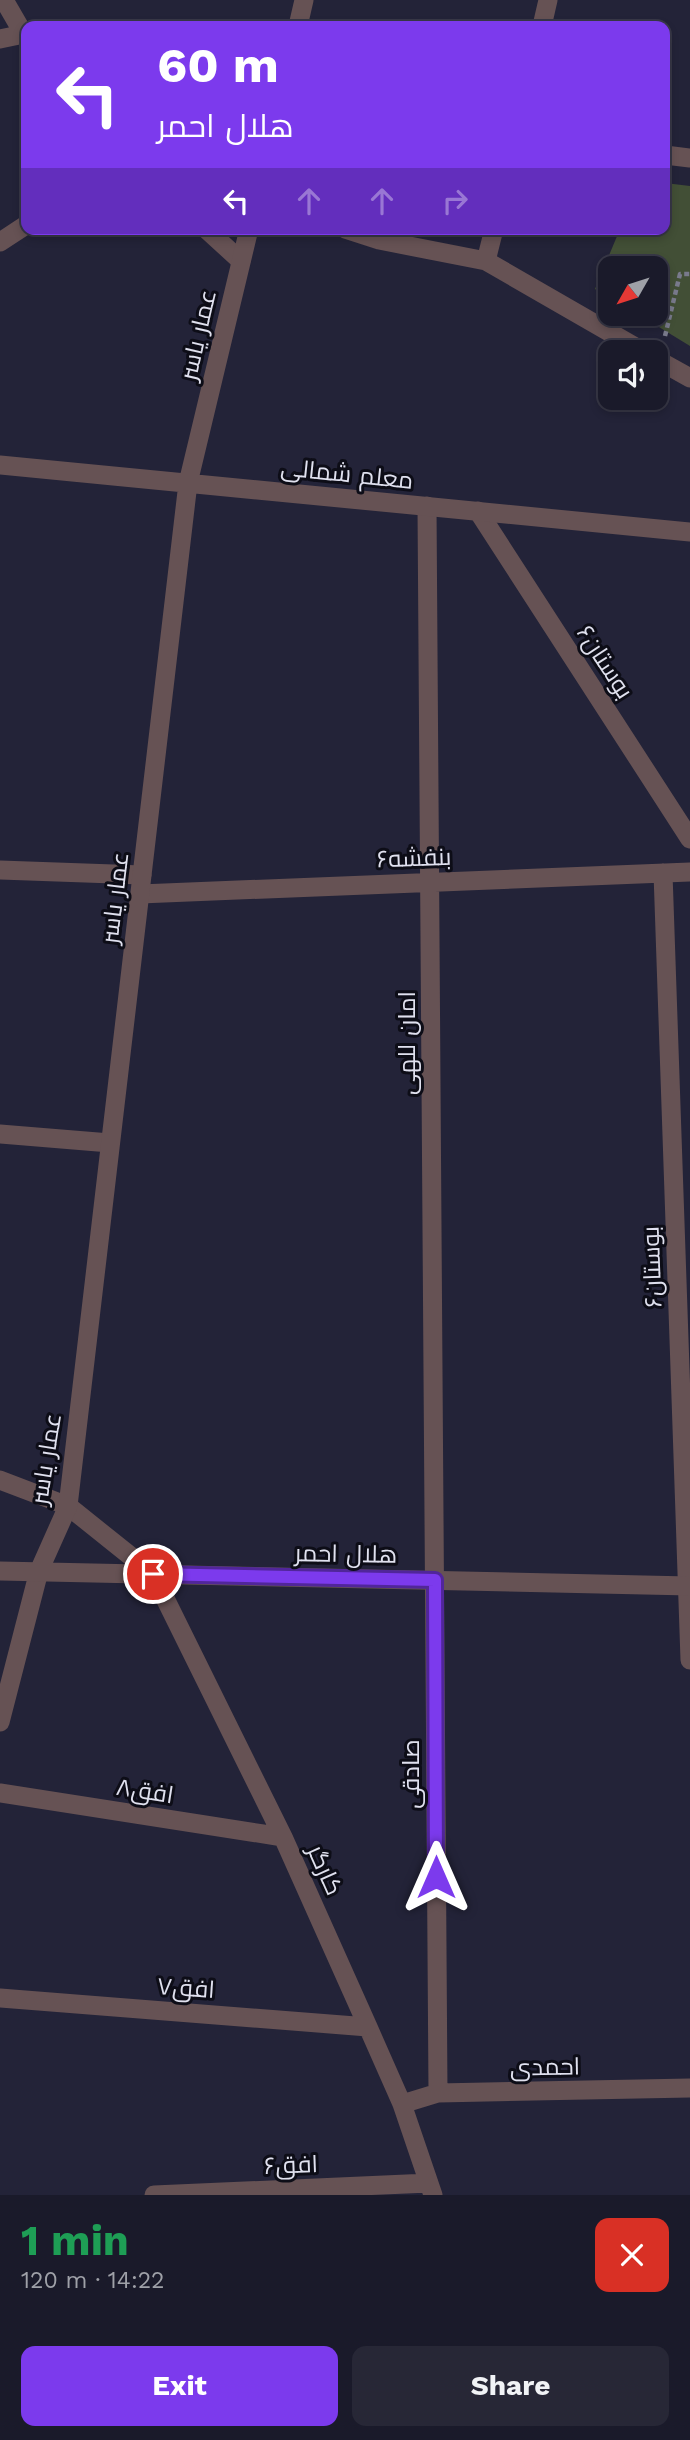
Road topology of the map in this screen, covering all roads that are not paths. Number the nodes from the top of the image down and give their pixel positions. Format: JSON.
{"nodes":[{"id":1,"x":4,"y":0,"type":"edge"},
{"id":2,"x":304,"y":0,"type":"edge"},
{"id":3,"x":548,"y":0,"type":"edge"},
{"id":4,"x":299,"y":21,"type":"edge"},
{"id":5,"x":543,"y":21,"type":"edge"},
{"id":6,"x":21,"y":29,"type":"edge"},
{"id":7,"x":21,"y":36,"type":"edge"},
{"id":8,"x":0,"y":39,"type":"edge"},
{"id":9,"x":670,"y":156,"type":"edge"},
{"id":10,"x":690,"y":158,"type":"edge"},
{"id":11,"x":21,"y":228,"type":"edge"},
{"id":12,"x":213,"y":235,"type":"edge"},
{"id":13,"x":248,"y":235,"type":"edge"},
{"id":14,"x":364,"y":235,"type":"edge"},
{"id":15,"x":492,"y":235,"type":"edge"},
{"id":16,"x":0,"y":242,"type":"edge"},
{"id":17,"x":241,"y":261,"type":"junction"},
{"id":18,"x":486,"y":261,"type":"junction"},
{"id":19,"x":623,"y":340,"type":"edge"},
{"id":20,"x":668,"y":366,"type":"edge"},
{"id":21,"x":690,"y":378,"type":"edge"},
{"id":22,"x":0,"y":465,"type":"edge"},
{"id":23,"x":188,"y":483,"type":"junction"},
{"id":24,"x":427,"y":506,"type":"junction"},
{"id":25,"x":478,"y":511,"type":"junction"},
{"id":26,"x":690,"y":532,"type":"edge"},
{"id":27,"x":690,"y":839,"type":"edge"},
{"id":28,"x":0,"y":870,"type":"edge"},
{"id":29,"x":690,"y":872,"type":"edge"},
{"id":30,"x":663,"y":873,"type":"junction"},
{"id":31,"x":430,"y":882,"type":"junction"},
{"id":32,"x":141,"y":884,"type":"junction"},
{"id":33,"x":0,"y":1134,"type":"edge"},
{"id":34,"x":110,"y":1143,"type":"junction"},
{"id":35,"x":0,"y":1480,"type":"edge"},
{"id":36,"x":68,"y":1506,"type":"junction"},
{"id":37,"x":0,"y":1570,"type":"edge"},
{"id":38,"x":39,"y":1572,"type":"junction"},
{"id":39,"x":153,"y":1574,"type":"junction"},
{"id":40,"x":435,"y":1580,"type":"junction"},
{"id":41,"x":689,"y":1586,"type":"edge"},
{"id":42,"x":690,"y":1660,"type":"edge"},
{"id":43,"x":0,"y":1722,"type":"edge"},
{"id":44,"x":0,"y":1793,"type":"edge"},
{"id":45,"x":283,"y":1837,"type":"junction"},
{"id":46,"x":0,"y":1998,"type":"edge"},
{"id":47,"x":368,"y":2027,"type":"junction"},
{"id":48,"x":690,"y":2088,"type":"edge"},
{"id":49,"x":438,"y":2094,"type":"junction"},
{"id":50,"x":402,"y":2104,"type":"junction"},
{"id":51,"x":431,"y":2189,"type":"edge"},
{"id":52,"x":154,"y":2195,"type":"edge"}],
"edges":[{"from":1,"to":6,"type":"street"},
{"from":2,"to":4,"type":"street"},
{"from":3,"to":5,"type":"street"},
{"from":7,"to":8,"type":"street"},
{"from":9,"to":10,"type":"street"},
{"from":11,"to":16,"type":"street"},
{"from":12,"to":17,"type":"street"},
{"from":13,"to":17,"type":"street","name":"عمار یاسر"},
{"from":14,"to":18,"type":"street"},
{"from":15,"to":18,"type":"street"},
{"from":17,"to":23,"type":"street","name":"عمار یاسر"},
{"from":18,"to":19,"type":"street"},
{"from":20,"to":21,"type":"street"},
{"from":22,"to":23,"type":"street","name":"معلم شمالی"},
{"from":23,"to":24,"type":"street","name":"معلم شمالی"},
{"from":23,"to":32,"type":"street","name":"عمار یاسر"},
{"from":24,"to":25,"type":"street","name":"معلم شمالی"},
{"from":24,"to":31,"type":"street","name":"امان للهی"},
{"from":25,"to":26,"type":"street","name":"معلم شمالی"},
{"from":25,"to":27,"type":"street","name":"بوستان۶"},
{"from":28,"to":32,"type":"street","name":"بنفشه۶"},
{"from":29,"to":30,"type":"street","name":"بنفشه۶"},
{"from":30,"to":31,"type":"street","name":"بنفشه۶"},
{"from":30,"to":41,"type":"street","name":"بوستان۶"},
{"from":31,"to":32,"type":"street","name":"بنفشه۶"},
{"from":31,"to":40,"type":"street","name":"امان للهی"},
{"from":32,"to":34,"type":"street","name":"عمار یاسر"},
{"from":33,"to":34,"type":"street"},
{"from":34,"to":36,"type":"street","name":"عمار یاسر"},
{"from":35,"to":36,"type":"street"},
{"from":36,"to":38,"type":"street","name":"عمار یاسر"},
{"from":36,"to":39,"type":"street"},
{"from":37,"to":38,"type":"street","name":"هلال احمر"},
{"from":38,"to":39,"type":"street","name":"هلال احمر"},
{"from":38,"to":43,"type":"street","name":"عمار یاسر"},
{"from":39,"to":40,"type":"street","name":"هلال احمر"},
{"from":39,"to":45,"type":"street","name":"کارگر"},
{"from":40,"to":41,"type":"street","name":"هلال احمر"},
{"from":40,"to":49,"type":"street","name":"صادقی"},
{"from":41,"to":42,"type":"street","name":"بوستان۶"},
{"from":44,"to":45,"type":"street","name":"افق۸"},
{"from":45,"to":47,"type":"street","name":"کارگر"},
{"from":46,"to":47,"type":"street","name":"افق۷"},
{"from":47,"to":50,"type":"street","name":"کارگر"},
{"from":48,"to":49,"type":"street","name":"احمدی"},
{"from":49,"to":50,"type":"street","name":"احمدی"},
{"from":50,"to":51,"type":"street","name":"کارگر"},
{"from":51,"to":52,"type":"street","name":"افق۶"}]}
